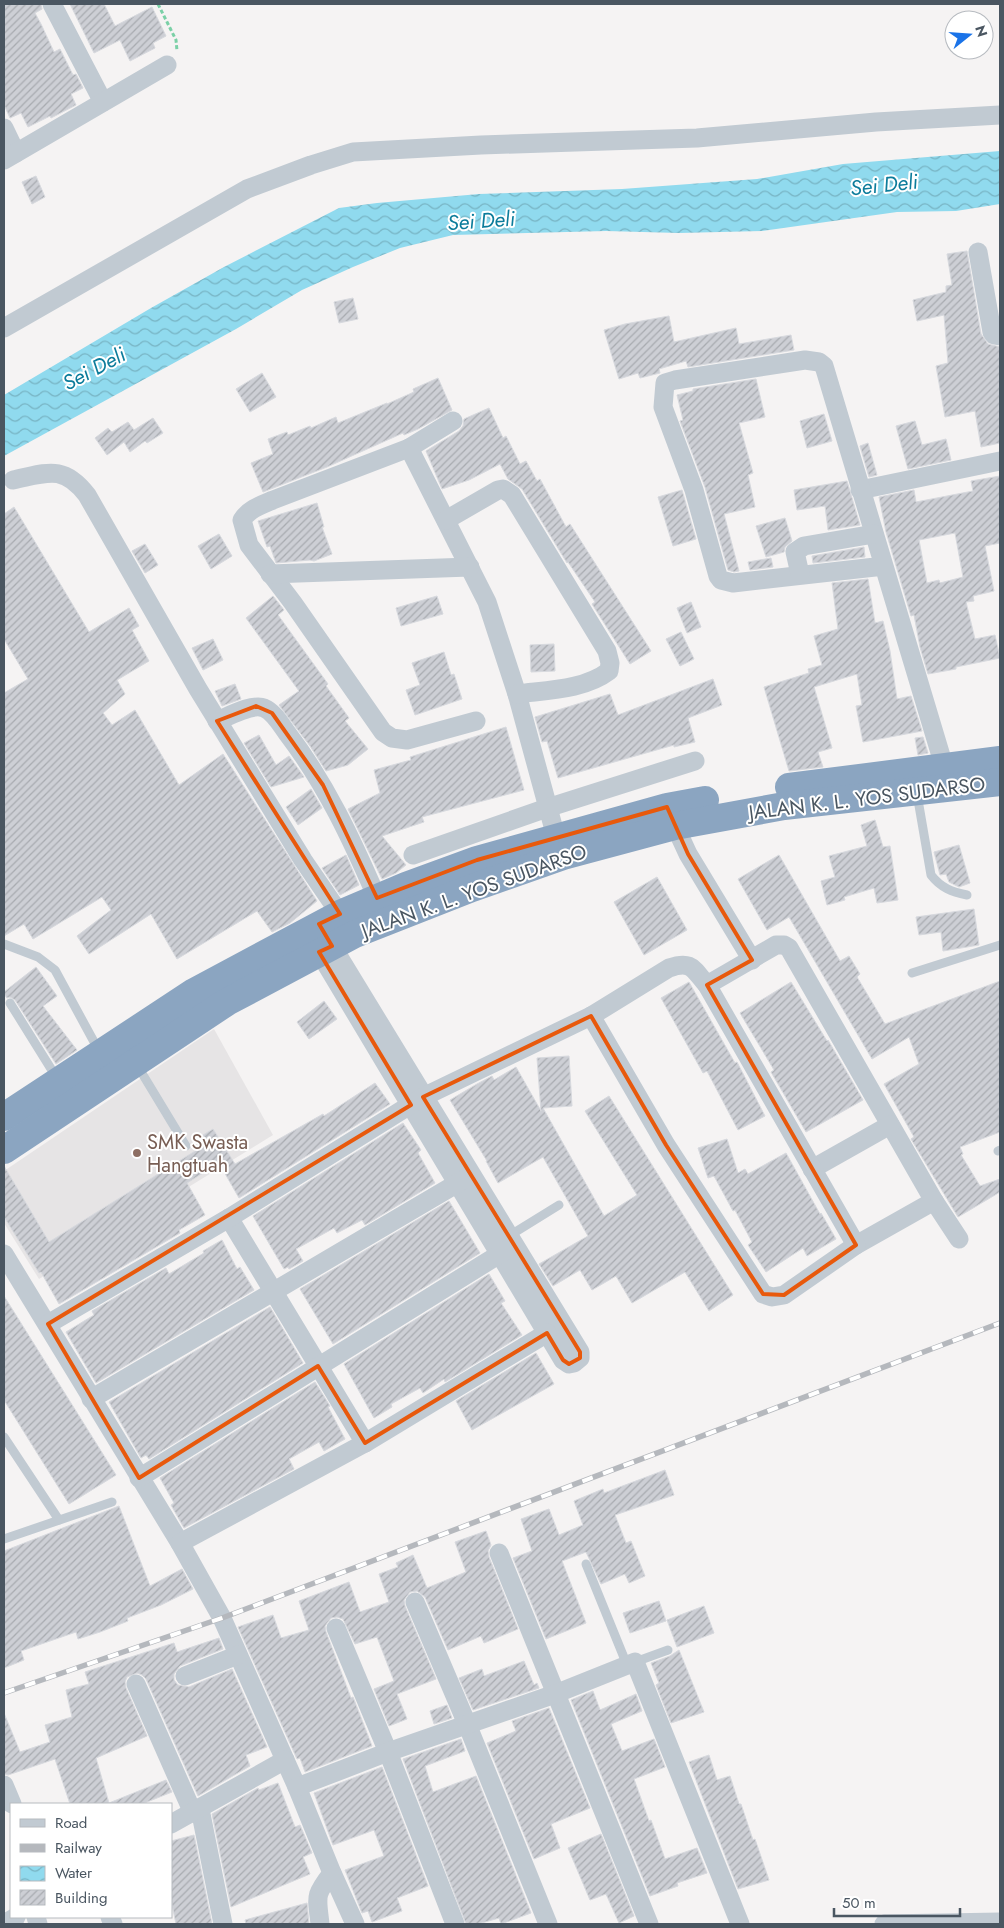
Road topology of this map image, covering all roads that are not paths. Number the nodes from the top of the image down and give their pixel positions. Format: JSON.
{"nodes":[{"id":1,"x":52,"y":4,"type":"edge"},
{"id":2,"x":167,"y":65,"type":"road end"},
{"id":3,"x":104,"y":102,"type":"junction"},
{"id":4,"x":1000,"y":114,"type":"edge"},
{"id":5,"x":4,"y":128,"type":"edge"},
{"id":6,"x":10,"y":156,"type":"edge"},
{"id":7,"x":978,"y":252,"type":"dead end"},
{"id":8,"x":4,"y":328,"type":"edge"},
{"id":9,"x":1000,"y":336,"type":"edge"},
{"id":10,"x":453,"y":422,"type":"dead end"},
{"id":11,"x":409,"y":448,"type":"junction"},
{"id":12,"x":1000,"y":461,"type":"edge"},
{"id":13,"x":13,"y":480,"type":"dead end"},
{"id":14,"x":860,"y":490,"type":"junction"},
{"id":15,"x":446,"y":520,"type":"junction"},
{"id":16,"x":874,"y":534,"type":"junction"},
{"id":17,"x":884,"y":566,"type":"junction"},
{"id":18,"x":470,"y":567,"type":"junction"},
{"id":19,"x":270,"y":574,"type":"junction"},
{"id":20,"x":800,"y":574,"type":"junction"},
{"id":21,"x":517,"y":694,"type":"junction"},
{"id":22,"x":217,"y":721,"type":"junction"},
{"id":23,"x":476,"y":721,"type":"dead end"},
{"id":24,"x":1000,"y":760,"type":"edge"},
{"id":25,"x":695,"y":761,"type":"dead end"},
{"id":26,"x":944,"y":766,"type":"junction"},
{"id":27,"x":1000,"y":782,"type":"edge"},
{"id":28,"x":916,"y":792,"type":"junction"},
{"id":29,"x":547,"y":808,"type":"junction"},
{"id":30,"x":671,"y":817,"type":"junction"},
{"id":31,"x":556,"y":838,"type":"junction"},
{"id":32,"x":413,"y":855,"type":"dead end"},
{"id":33,"x":374,"y":891,"type":"junction"},
{"id":34,"x":967,"y":895,"type":"dead end"},
{"id":35,"x":323,"y":933,"type":"junction"},
{"id":36,"x":4,"y":944,"type":"edge"},
{"id":37,"x":1000,"y":945,"type":"edge"},
{"id":38,"x":752,"y":960,"type":"junction"},
{"id":39,"x":912,"y":973,"type":"dead end"},
{"id":40,"x":707,"y":985,"type":"junction"},
{"id":41,"x":10,"y":1003,"type":"dead end"},
{"id":42,"x":591,"y":1016,"type":"junction"},
{"id":43,"x":100,"y":1053,"type":"junction"},
{"id":44,"x":136,"y":1063,"type":"junction"},
{"id":45,"x":66,"y":1092,"type":"junction"},
{"id":46,"x":417,"y":1101,"type":"junction"},
{"id":47,"x":4,"y":1117,"type":"edge"},
{"id":48,"x":890,"y":1125,"type":"junction"},
{"id":49,"x":6,"y":1144,"type":"edge"},
{"id":50,"x":186,"y":1146,"type":"dead end"},
{"id":51,"x":812,"y":1169,"type":"junction"},
{"id":52,"x":464,"y":1179,"type":"junction"},
{"id":53,"x":934,"y":1201,"type":"junction"},
{"id":54,"x":559,"y":1205,"type":"dead end"},
{"id":55,"x":229,"y":1218,"type":"junction"},
{"id":56,"x":959,"y":1239,"type":"dead end"},
{"id":57,"x":507,"y":1245,"type":"junction"},
{"id":58,"x":856,"y":1245,"type":"junction"},
{"id":59,"x":4,"y":1254,"type":"edge"},
{"id":60,"x":273,"y":1292,"type":"junction"},
{"id":61,"x":48,"y":1324,"type":"junction"},
{"id":62,"x":547,"y":1333,"type":"junction"},
{"id":63,"x":318,"y":1366,"type":"junction"},
{"id":64,"x":91,"y":1399,"type":"junction"},
{"id":65,"x":4,"y":1437,"type":"edge"},
{"id":66,"x":365,"y":1443,"type":"junction"},
{"id":67,"x":139,"y":1478,"type":"junction"},
{"id":68,"x":112,"y":1502,"type":"dead end"},
{"id":69,"x":59,"y":1520,"type":"junction"},
{"id":70,"x":4,"y":1539,"type":"edge"},
{"id":71,"x":180,"y":1543,"type":"junction"},
{"id":72,"x":499,"y":1553,"type":"dead end"},
{"id":73,"x":586,"y":1564,"type":"dead end"},
{"id":74,"x":415,"y":1602,"type":"dead end"},
{"id":75,"x":336,"y":1628,"type":"dead end"},
{"id":76,"x":668,"y":1650,"type":"dead end"},
{"id":77,"x":238,"y":1655,"type":"junction"},
{"id":78,"x":631,"y":1664,"type":"junction"},
{"id":79,"x":185,"y":1676,"type":"dead end"},
{"id":80,"x":136,"y":1684,"type":"dead end"},
{"id":81,"x":555,"y":1694,"type":"junction"},
{"id":82,"x":467,"y":1724,"type":"junction"},
{"id":83,"x":388,"y":1752,"type":"junction"},
{"id":84,"x":285,"y":1760,"type":"junction"},
{"id":85,"x":4,"y":1785,"type":"edge"},
{"id":86,"x":297,"y":1787,"type":"junction"},
{"id":87,"x":12,"y":1803,"type":"edge"},
{"id":88,"x":196,"y":1811,"type":"junction"},
{"id":89,"x":172,"y":1823,"type":"edge"},
{"id":90,"x":332,"y":1873,"type":"junction"},
{"id":91,"x":1000,"y":1922,"type":"edge"},
{"id":92,"x":223,"y":1924,"type":"edge"},
{"id":93,"x":320,"y":1924,"type":"edge"},
{"id":94,"x":355,"y":1924,"type":"edge"},
{"id":95,"x":455,"y":1924,"type":"edge"},
{"id":96,"x":548,"y":1924,"type":"edge"},
{"id":97,"x":649,"y":1924,"type":"edge"},
{"id":98,"x":740,"y":1924,"type":"edge"},
{"id":99,"x":884,"y":1924,"type":"edge"},
{"id":100,"x":955,"y":1924,"type":"edge"}],
"edges":[{"from":1,"to":3,"type":"street"},
{"from":2,"to":3,"type":"street"},
{"from":3,"to":6,"type":"street"},
{"from":4,"to":8,"type":"street"},
{"from":5,"to":6,"type":"street"},
{"from":7,"to":9,"type":"street"},
{"from":10,"to":11,"type":"street"},
{"from":11,"to":15,"type":"street"},
{"from":11,"to":19,"type":"street"},
{"from":12,"to":14,"type":"street"},
{"from":13,"to":22,"type":"street"},
{"from":14,"to":16,"type":"street"},
{"from":14,"to":20,"type":"street"},
{"from":15,"to":18,"type":"street"},
{"from":15,"to":21,"type":"street"},
{"from":16,"to":17,"type":"street"},
{"from":16,"to":20,"type":"street"},
{"from":17,"to":20,"type":"street"},
{"from":17,"to":26,"type":"street"},
{"from":18,"to":19,"type":"street"},
{"from":18,"to":21,"type":"street"},
{"from":19,"to":23,"type":"street"},
{"from":21,"to":29,"type":"street"},
{"from":22,"to":33,"type":"street"},
{"from":22,"to":35,"type":"street"},
{"from":24,"to":26,"type":"highway","name":"JALAN K. L. YOS SUDARSO"},
{"from":25,"to":29,"type":"street"},
{"from":26,"to":30,"type":"highway","name":"JALAN K. L. YOS SUDARSO"},
{"from":27,"to":28,"type":"highway","name":"JALAN K. L. YOS SUDARSO"},
{"from":28,"to":30,"type":"highway","name":"JALAN K. L. YOS SUDARSO"},
{"from":28,"to":34,"type":"lane"},
{"from":29,"to":31,"type":"street"},
{"from":29,"to":32,"type":"street"},
{"from":30,"to":31,"type":"highway","name":"JALAN K. L. YOS SUDARSO"},
{"from":30,"to":35,"type":"highway","name":"JALAN K. L. YOS SUDARSO"},
{"from":30,"to":38,"type":"street"},
{"from":31,"to":33,"type":"highway","name":"JALAN K. L. YOS SUDARSO"},
{"from":33,"to":35,"type":"highway","name":"JALAN K. L. YOS SUDARSO"},
{"from":35,"to":43,"type":"highway","name":"JALAN K. L. YOS SUDARSO"},
{"from":35,"to":44,"type":"highway","name":"JALAN K. L. YOS SUDARSO"},
{"from":35,"to":46,"type":"street"},
{"from":36,"to":43,"type":"lane"},
{"from":37,"to":39,"type":"lane"},
{"from":38,"to":40,"type":"street"},
{"from":38,"to":48,"type":"street"},
{"from":40,"to":42,"type":"street"},
{"from":40,"to":51,"type":"street"},
{"from":41,"to":45,"type":"lane"},
{"from":42,"to":46,"type":"street"},
{"from":42,"to":58,"type":"street"},
{"from":43,"to":45,"type":"highway","name":"JALAN K. L. YOS SUDARSO"},
{"from":44,"to":45,"type":"highway","name":"JALAN K. L. YOS SUDARSO"},
{"from":44,"to":50,"type":"lane"},
{"from":45,"to":47,"type":"highway","name":"JALAN K. L. YOS SUDARSO"},
{"from":45,"to":49,"type":"highway","name":"JALAN K. L. YOS SUDARSO"},
{"from":46,"to":52,"type":"street"},
{"from":46,"to":55,"type":"street"},
{"from":48,"to":51,"type":"street"},
{"from":48,"to":53,"type":"street"},
{"from":51,"to":58,"type":"street"},
{"from":52,"to":57,"type":"street"},
{"from":52,"to":60,"type":"street"},
{"from":53,"to":56,"type":"street"},
{"from":53,"to":58,"type":"street"},
{"from":54,"to":57,"type":"lane"},
{"from":55,"to":60,"type":"street"},
{"from":55,"to":61,"type":"street"},
{"from":57,"to":62,"type":"street"},
{"from":57,"to":62,"type":"street"},
{"from":57,"to":63,"type":"street"},
{"from":59,"to":61,"type":"street"},
{"from":60,"to":63,"type":"street"},
{"from":60,"to":64,"type":"street"},
{"from":61,"to":64,"type":"street"},
{"from":62,"to":66,"type":"street"},
{"from":63,"to":66,"type":"street"},
{"from":63,"to":67,"type":"street"},
{"from":64,"to":67,"type":"street"},
{"from":65,"to":69,"type":"lane"},
{"from":66,"to":71,"type":"street"},
{"from":67,"to":71,"type":"street"},
{"from":68,"to":69,"type":"lane"},
{"from":69,"to":70,"type":"lane"},
{"from":71,"to":77,"type":"street"},
{"from":72,"to":81,"type":"street"},
{"from":73,"to":78,"type":"lane"},
{"from":74,"to":82,"type":"street"},
{"from":75,"to":83,"type":"street"},
{"from":76,"to":78,"type":"lane"},
{"from":77,"to":79,"type":"street"},
{"from":77,"to":84,"type":"street"},
{"from":78,"to":81,"type":"street"},
{"from":78,"to":98,"type":"street"},
{"from":80,"to":88,"type":"street"},
{"from":81,"to":82,"type":"street"},
{"from":81,"to":97,"type":"street"},
{"from":82,"to":83,"type":"street"},
{"from":82,"to":96,"type":"street"},
{"from":83,"to":86,"type":"street"},
{"from":83,"to":95,"type":"street"},
{"from":84,"to":86,"type":"street"},
{"from":84,"to":88,"type":"street"},
{"from":85,"to":87,"type":"street"},
{"from":86,"to":90,"type":"street"},
{"from":88,"to":89,"type":"street"},
{"from":88,"to":92,"type":"street"},
{"from":90,"to":93,"type":"street"},
{"from":90,"to":94,"type":"street"},
{"from":91,"to":100,"type":"street"},
{"from":99,"to":100,"type":"street"}]}
